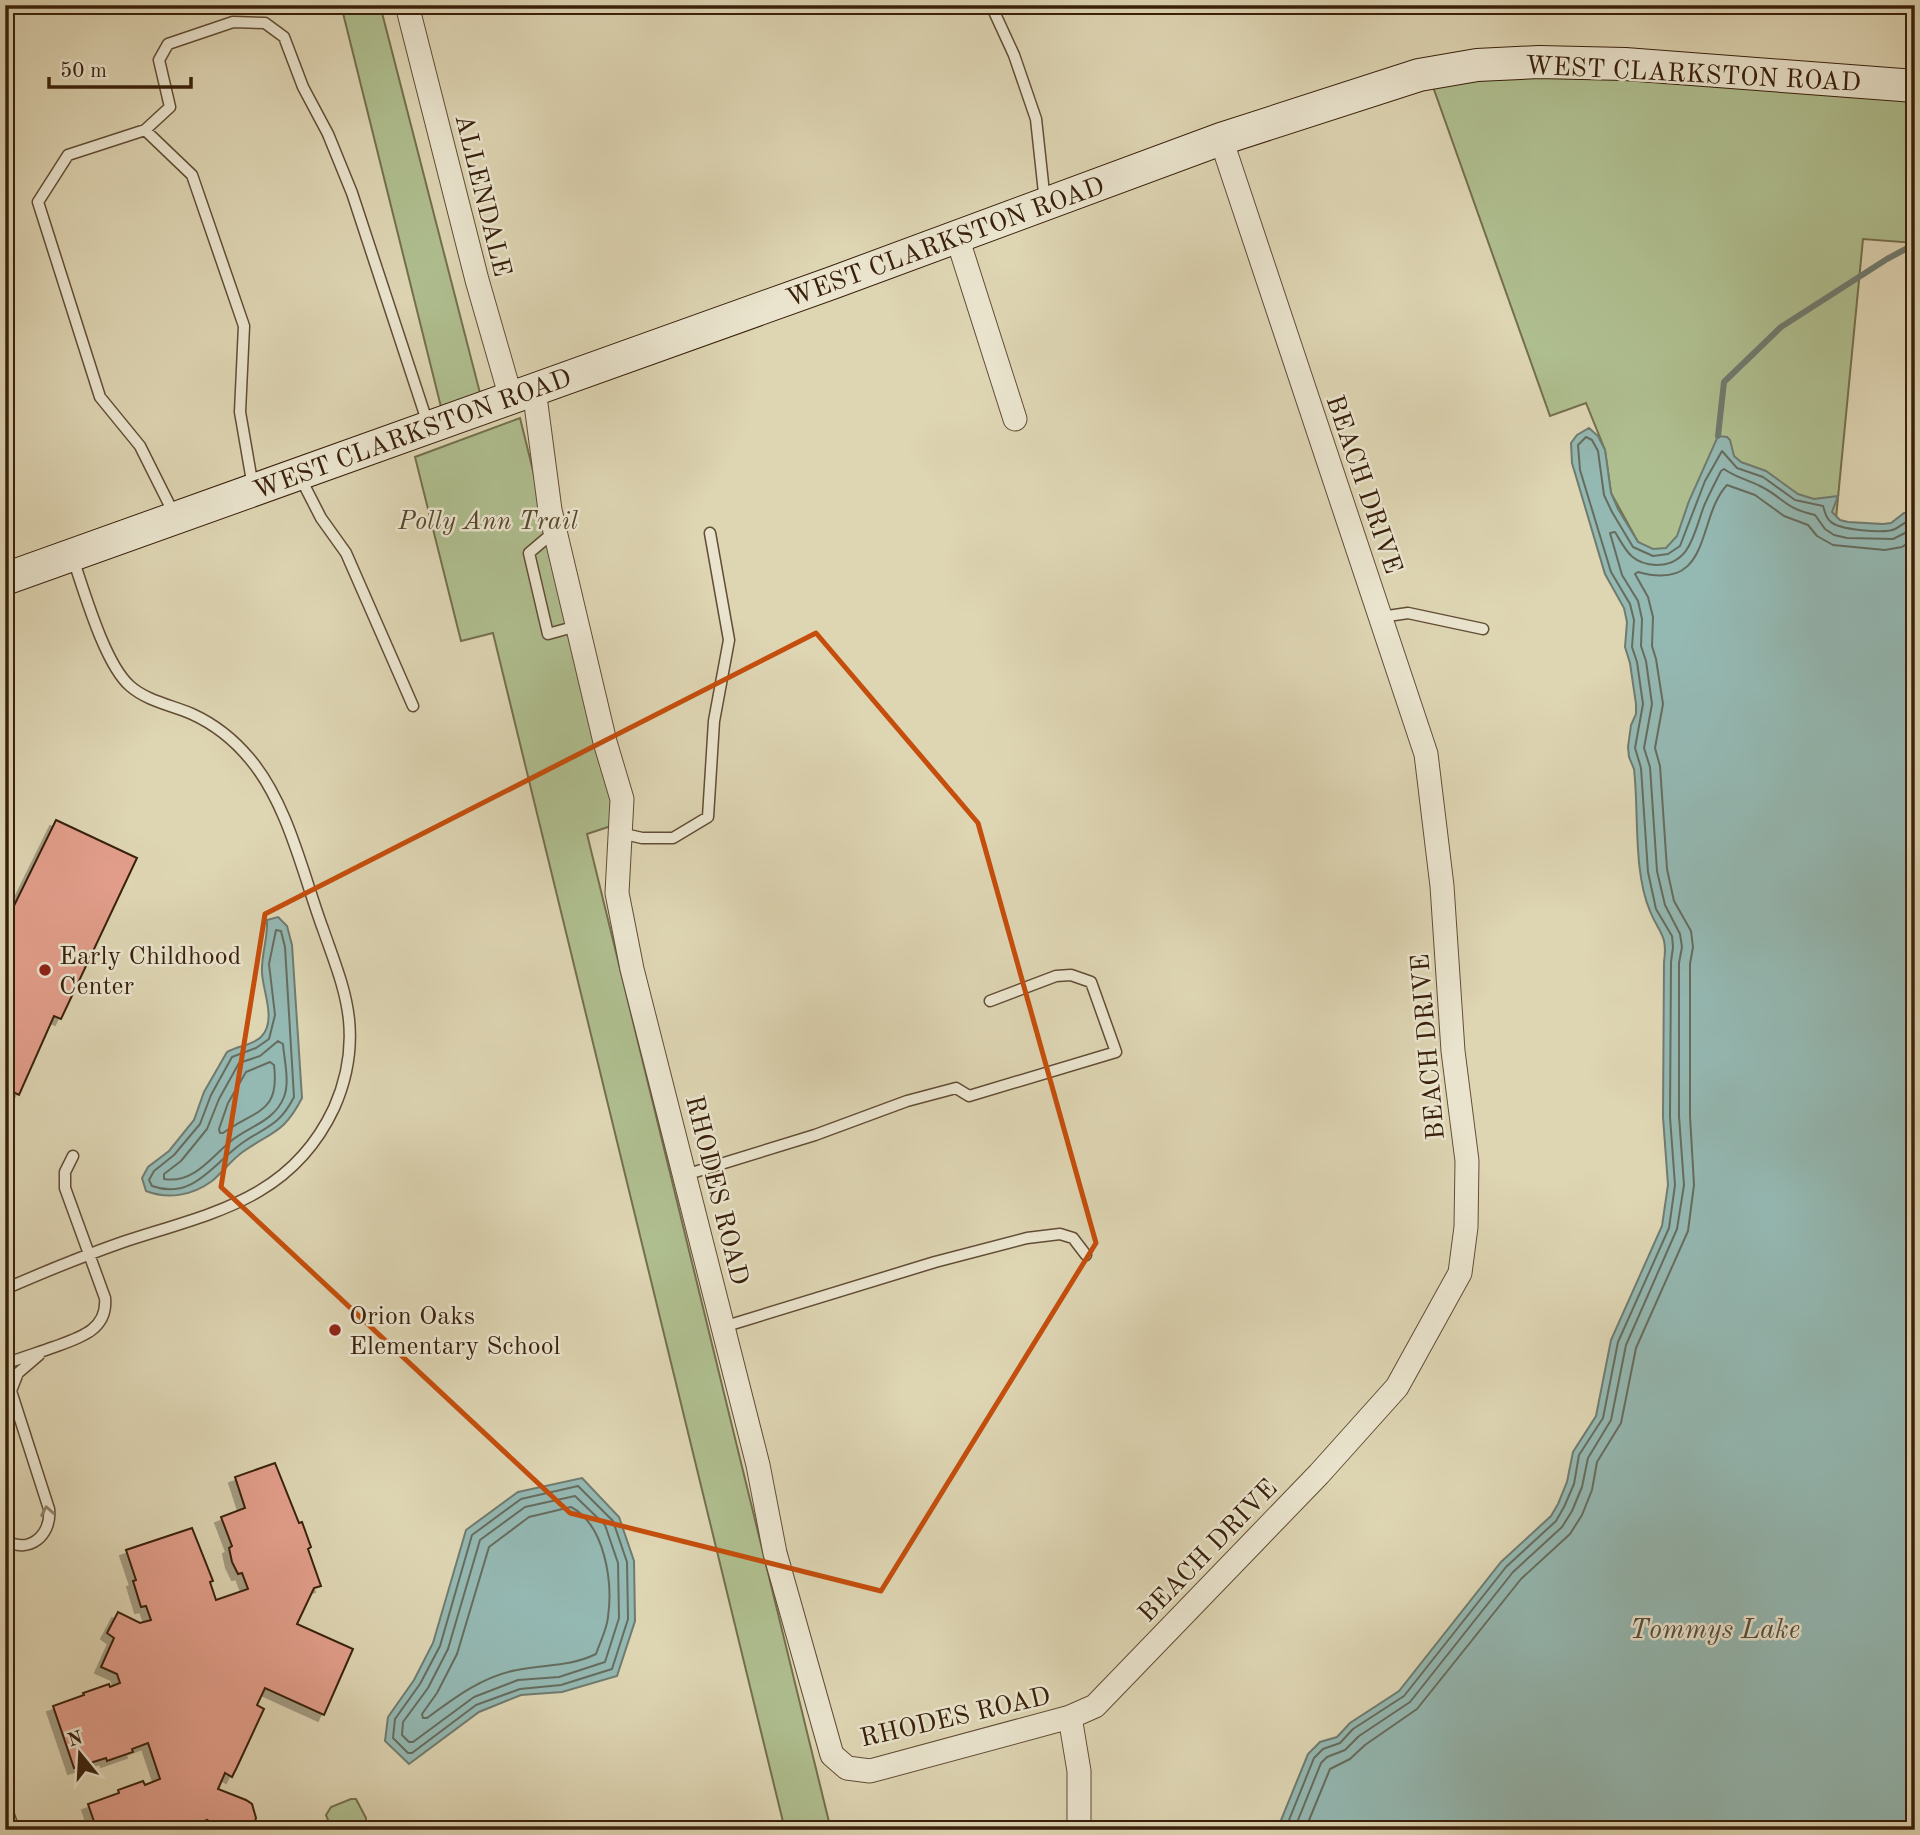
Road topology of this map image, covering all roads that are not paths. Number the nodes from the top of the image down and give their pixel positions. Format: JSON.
{"nodes":[{"id":1,"x":407,"y":5,"type":"edge"},
{"id":2,"x":991,"y":5,"type":"edge"},
{"id":3,"x":1915,"y":86,"type":"edge"},
{"id":4,"x":145,"y":130,"type":"junction"},
{"id":5,"x":1221,"y":139,"type":"junction"},
{"id":6,"x":1045,"y":204,"type":"junction"},
{"id":7,"x":957,"y":237,"type":"junction"},
{"id":8,"x":523,"y":393,"type":"junction"},
{"id":9,"x":1015,"y":419,"type":"dead end"},
{"id":10,"x":429,"y":426,"type":"junction"},
{"id":11,"x":299,"y":474,"type":"junction"},
{"id":12,"x":253,"y":490,"type":"junction"},
{"id":13,"x":176,"y":518,"type":"junction"},
{"id":14,"x":710,"y":533,"type":"dead end"},
{"id":15,"x":72,"y":555,"type":"junction"},
{"id":16,"x":5,"y":579,"type":"edge"},
{"id":17,"x":1381,"y":617,"type":"junction"},
{"id":18,"x":1483,"y":629,"type":"dead end"},
{"id":19,"x":413,"y":706,"type":"dead end"},
{"id":20,"x":620,"y":833,"type":"junction"},
{"id":21,"x":990,"y":1001,"type":"dead end"},
{"id":22,"x":73,"y":1156,"type":"dead end"},
{"id":23,"x":685,"y":1175,"type":"junction"},
{"id":24,"x":89,"y":1254,"type":"junction"},
{"id":25,"x":1086,"y":1255,"type":"dead end"},
{"id":26,"x":5,"y":1289,"type":"edge"},
{"id":27,"x":723,"y":1327,"type":"junction"},
{"id":28,"x":43,"y":1351,"type":"junction"},
{"id":29,"x":5,"y":1364,"type":"edge"},
{"id":30,"x":5,"y":1540,"type":"edge"},
{"id":31,"x":1070,"y":1717,"type":"junction"},
{"id":32,"x":5,"y":1804,"type":"edge"},
{"id":33,"x":14,"y":1830,"type":"edge"},
{"id":34,"x":1079,"y":1830,"type":"edge"}],
"edges":[{"from":1,"to":8,"type":"street","name":"ALLENDALE"},
{"from":2,"to":6,"type":"lane"},
{"from":3,"to":5,"type":"main road","name":"WEST CLARKSTON ROAD"},
{"from":4,"to":10,"type":"lane"},
{"from":4,"to":12,"type":"lane"},
{"from":4,"to":13,"type":"lane"},
{"from":5,"to":6,"type":"main road","name":"WEST CLARKSTON ROAD"},
{"from":5,"to":17,"type":"street","name":"BEACH DRIVE"},
{"from":6,"to":7,"type":"main road","name":"WEST CLARKSTON ROAD"},
{"from":7,"to":8,"type":"main road","name":"WEST CLARKSTON ROAD"},
{"from":7,"to":9,"type":"street"},
{"from":8,"to":10,"type":"main road","name":"WEST CLARKSTON ROAD"},
{"from":8,"to":20,"type":"street","name":"RHODES ROAD"},
{"from":10,"to":11,"type":"main road","name":"WEST CLARKSTON ROAD"},
{"from":11,"to":12,"type":"main road","name":"WEST CLARKSTON ROAD"},
{"from":11,"to":19,"type":"lane"},
{"from":12,"to":13,"type":"main road","name":"WEST CLARKSTON ROAD"},
{"from":13,"to":15,"type":"main road","name":"WEST CLARKSTON ROAD"},
{"from":14,"to":20,"type":"lane"},
{"from":15,"to":16,"type":"main road","name":"WEST CLARKSTON ROAD"},
{"from":15,"to":24,"type":"lane"},
{"from":17,"to":18,"type":"lane"},
{"from":17,"to":31,"type":"street","name":"BEACH DRIVE"},
{"from":20,"to":23,"type":"street","name":"RHODES ROAD"},
{"from":21,"to":23,"type":"lane"},
{"from":22,"to":24,"type":"lane"},
{"from":23,"to":27,"type":"street","name":"RHODES ROAD"},
{"from":24,"to":26,"type":"lane"},
{"from":24,"to":28,"type":"lane"},
{"from":25,"to":27,"type":"lane"},
{"from":27,"to":31,"type":"street","name":"RHODES ROAD"},
{"from":28,"to":29,"type":"lane"},
{"from":30,"to":28,"type":"lane","one_way":true},
{"from":31,"to":34,"type":"street"},
{"from":32,"to":33,"type":"lane"}]}
